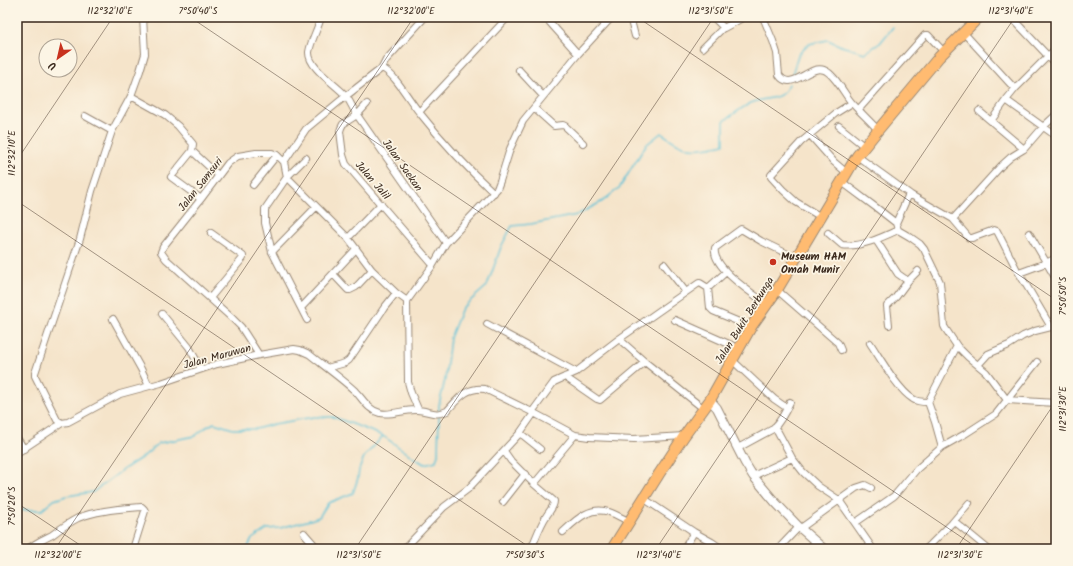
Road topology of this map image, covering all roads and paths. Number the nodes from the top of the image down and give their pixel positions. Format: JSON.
{"nodes":[{"id":1,"x":143,"y":17,"type":"edge"},
{"id":2,"x":321,"y":17,"type":"edge"},
{"id":3,"x":424,"y":17,"type":"edge"},
{"id":4,"x":508,"y":17,"type":"edge"},
{"id":5,"x":545,"y":17,"type":"edge"},
{"id":6,"x":612,"y":17,"type":"edge"},
{"id":7,"x":630,"y":17,"type":"edge"},
{"id":8,"x":713,"y":17,"type":"edge"},
{"id":9,"x":744,"y":17,"type":"edge"},
{"id":10,"x":763,"y":17,"type":"edge"},
{"id":11,"x":979,"y":17,"type":"edge"},
{"id":12,"x":1011,"y":17,"type":"edge"},
{"id":13,"x":723,"y":28,"type":"junction"},
{"id":14,"x":963,"y":32,"type":"junction"},
{"id":15,"x":635,"y":36,"type":"dead end"},
{"id":16,"x":703,"y":48,"type":"dead end"},
{"id":17,"x":1056,"y":48,"type":"edge"},
{"id":18,"x":944,"y":52,"type":"junction"},
{"id":19,"x":578,"y":54,"type":"junction"},
{"id":20,"x":1048,"y":56,"type":"junction"},
{"id":21,"x":1056,"y":65,"type":"edge"},
{"id":22,"x":382,"y":68,"type":"junction"},
{"id":23,"x":519,"y":70,"type":"dead end"},
{"id":24,"x":1014,"y":89,"type":"junction"},
{"id":25,"x":131,"y":96,"type":"junction"},
{"id":26,"x":346,"y":96,"type":"junction"},
{"id":27,"x":543,"y":96,"type":"junction"},
{"id":28,"x":1006,"y":100,"type":"junction"},
{"id":29,"x":852,"y":103,"type":"junction"},
{"id":30,"x":367,"y":104,"type":"dead end"},
{"id":31,"x":534,"y":108,"type":"junction"},
{"id":32,"x":859,"y":109,"type":"junction"},
{"id":33,"x":978,"y":111,"type":"dead end"},
{"id":34,"x":419,"y":112,"type":"junction"},
{"id":35,"x":357,"y":115,"type":"junction"},
{"id":36,"x":1056,"y":115,"type":"edge"},
{"id":37,"x":85,"y":116,"type":"dead end"},
{"id":38,"x":991,"y":121,"type":"junction"},
{"id":39,"x":839,"y":126,"type":"dead end"},
{"id":40,"x":1043,"y":127,"type":"junction"},
{"id":41,"x":878,"y":130,"type":"junction"},
{"id":42,"x":112,"y":131,"type":"junction"},
{"id":43,"x":810,"y":134,"type":"junction"},
{"id":44,"x":1056,"y":136,"type":"edge"},
{"id":45,"x":583,"y":143,"type":"dead end"},
{"id":46,"x":865,"y":147,"type":"junction"},
{"id":47,"x":1024,"y":149,"type":"junction"},
{"id":48,"x":192,"y":151,"type":"junction"},
{"id":49,"x":277,"y":155,"type":"junction"},
{"id":50,"x":857,"y":156,"type":"junction"},
{"id":51,"x":306,"y":158,"type":"dead end"},
{"id":52,"x":284,"y":162,"type":"junction"},
{"id":53,"x":847,"y":173,"type":"junction"},
{"id":54,"x":218,"y":175,"type":"junction"},
{"id":55,"x":287,"y":177,"type":"junction"},
{"id":56,"x":842,"y":182,"type":"junction"},
{"id":57,"x":253,"y":185,"type":"dead end"},
{"id":58,"x":494,"y":193,"type":"junction"},
{"id":59,"x":909,"y":194,"type":"junction"},
{"id":60,"x":201,"y":199,"type":"junction"},
{"id":61,"x":381,"y":204,"type":"junction"},
{"id":62,"x":316,"y":207,"type":"junction"},
{"id":63,"x":821,"y":217,"type":"junction"},
{"id":64,"x":953,"y":220,"type":"junction"},
{"id":65,"x":896,"y":223,"type":"junction"},
{"id":66,"x":898,"y":230,"type":"junction"},
{"id":67,"x":211,"y":233,"type":"dead end"},
{"id":68,"x":828,"y":233,"type":"dead end"},
{"id":69,"x":1029,"y":233,"type":"dead end"},
{"id":70,"x":348,"y":238,"type":"junction"},
{"id":71,"x":876,"y":240,"type":"junction"},
{"id":72,"x":446,"y":244,"type":"junction"},
{"id":73,"x":356,"y":249,"type":"junction"},
{"id":74,"x":272,"y":252,"type":"junction"},
{"id":75,"x":796,"y":258,"type":"junction"},
{"id":76,"x":1056,"y":258,"type":"edge"},
{"id":77,"x":1046,"y":263,"type":"junction"},
{"id":78,"x":664,"y":264,"type":"dead end"},
{"id":79,"x":433,"y":265,"type":"junction"},
{"id":80,"x":372,"y":270,"type":"junction"},
{"id":81,"x":918,"y":271,"type":"dead end"},
{"id":82,"x":726,"y":272,"type":"junction"},
{"id":83,"x":1019,"y":273,"type":"junction"},
{"id":84,"x":333,"y":274,"type":"junction"},
{"id":85,"x":1056,"y":279,"type":"edge"},
{"id":86,"x":908,"y":281,"type":"junction"},
{"id":87,"x":708,"y":288,"type":"junction"},
{"id":88,"x":777,"y":290,"type":"junction"},
{"id":89,"x":686,"y":292,"type":"junction"},
{"id":90,"x":396,"y":293,"type":"junction"},
{"id":91,"x":210,"y":298,"type":"junction"},
{"id":92,"x":407,"y":301,"type":"junction"},
{"id":93,"x":767,"y":304,"type":"junction"},
{"id":94,"x":301,"y":308,"type":"junction"},
{"id":95,"x":162,"y":314,"type":"dead end"},
{"id":96,"x":113,"y":319,"type":"dead end"},
{"id":97,"x":307,"y":320,"type":"dead end"},
{"id":98,"x":675,"y":320,"type":"dead end"},
{"id":99,"x":487,"y":324,"type":"dead end"},
{"id":100,"x":889,"y":325,"type":"dead end"},
{"id":101,"x":751,"y":327,"type":"junction"},
{"id":102,"x":1053,"y":327,"type":"edge"},
{"id":103,"x":619,"y":339,"type":"junction"},
{"id":104,"x":870,"y":343,"type":"dead end"},
{"id":105,"x":957,"y":346,"type":"junction"},
{"id":106,"x":738,"y":348,"type":"junction"},
{"id":107,"x":841,"y":350,"type":"dead end"},
{"id":108,"x":259,"y":355,"type":"junction"},
{"id":109,"x":732,"y":360,"type":"junction"},
{"id":110,"x":645,"y":362,"type":"junction"},
{"id":111,"x":1037,"y":362,"type":"dead end"},
{"id":112,"x":978,"y":365,"type":"junction"},
{"id":113,"x":327,"y":368,"type":"junction"},
{"id":114,"x":201,"y":369,"type":"junction"},
{"id":115,"x":576,"y":372,"type":"junction"},
{"id":116,"x":565,"y":377,"type":"junction"},
{"id":117,"x":149,"y":386,"type":"junction"},
{"id":118,"x":710,"y":400,"type":"junction"},
{"id":119,"x":1008,"y":400,"type":"junction"},
{"id":120,"x":928,"y":402,"type":"junction"},
{"id":121,"x":1056,"y":403,"type":"edge"},
{"id":122,"x":704,"y":409,"type":"junction"},
{"id":123,"x":418,"y":410,"type":"junction"},
{"id":124,"x":533,"y":413,"type":"junction"},
{"id":125,"x":62,"y":423,"type":"junction"},
{"id":126,"x":774,"y":427,"type":"junction"},
{"id":127,"x":520,"y":433,"type":"junction"},
{"id":128,"x":575,"y":435,"type":"junction"},
{"id":129,"x":684,"y":436,"type":"junction"},
{"id":130,"x":17,"y":438,"type":"edge"},
{"id":131,"x":942,"y":447,"type":"junction"},
{"id":132,"x":540,"y":448,"type":"dead end"},
{"id":133,"x":738,"y":448,"type":"junction"},
{"id":134,"x":24,"y":449,"type":"junction"},
{"id":135,"x":504,"y":451,"type":"junction"},
{"id":136,"x":17,"y":453,"type":"edge"},
{"id":137,"x":792,"y":458,"type":"junction"},
{"id":138,"x":525,"y":474,"type":"junction"},
{"id":139,"x":753,"y":476,"type":"junction"},
{"id":140,"x":534,"y":484,"type":"junction"},
{"id":141,"x":870,"y":488,"type":"dead end"},
{"id":142,"x":643,"y":498,"type":"junction"},
{"id":143,"x":839,"y":500,"type":"junction"},
{"id":144,"x":503,"y":502,"type":"dead end"},
{"id":145,"x":969,"y":503,"type":"dead end"},
{"id":146,"x":954,"y":521,"type":"junction"},
{"id":147,"x":628,"y":522,"type":"junction"},
{"id":148,"x":855,"y":523,"type":"junction"},
{"id":149,"x":800,"y":528,"type":"junction"},
{"id":150,"x":304,"y":532,"type":"dead end"},
{"id":151,"x":563,"y":532,"type":"dead end"},
{"id":152,"x":694,"y":532,"type":"junction"},
{"id":153,"x":28,"y":549,"type":"edge"},
{"id":154,"x":133,"y":549,"type":"edge"},
{"id":155,"x":318,"y":549,"type":"edge"},
{"id":156,"x":404,"y":549,"type":"edge"},
{"id":157,"x":531,"y":549,"type":"edge"},
{"id":158,"x":612,"y":549,"type":"edge"},
{"id":159,"x":684,"y":549,"type":"edge"},
{"id":160,"x":722,"y":549,"type":"edge"},
{"id":161,"x":778,"y":549,"type":"edge"},
{"id":162,"x":824,"y":549,"type":"edge"},
{"id":163,"x":873,"y":549,"type":"edge"},
{"id":164,"x":926,"y":549,"type":"edge"},
{"id":165,"x":988,"y":549,"type":"edge"}],
"edges":[{"from":1,"to":25,"type":"street"},
{"from":2,"to":26,"type":"street","name":"Jalan Saekan"},
{"from":3,"to":22,"type":"street"},
{"from":4,"to":34,"type":"street"},
{"from":5,"to":19,"type":"street"},
{"from":6,"to":19,"type":"street"},
{"from":7,"to":15,"type":"street"},
{"from":8,"to":13,"type":"street"},
{"from":9,"to":13,"type":"street"},
{"from":10,"to":29,"type":"street"},
{"from":11,"to":14,"type":"main road","name":"Jalan Bukit Berbunga"},
{"from":12,"to":20,"type":"street"},
{"from":13,"to":16,"type":"street"},
{"from":14,"to":18,"type":"main road","name":"Jalan Bukit Berbunga"},
{"from":14,"to":24,"type":"street"},
{"from":17,"to":20,"type":"street"},
{"from":18,"to":32,"type":"street"},
{"from":18,"to":41,"type":"main road","name":"Jalan Bukit Berbunga"},
{"from":19,"to":27,"type":"street"},
{"from":20,"to":21,"type":"street"},
{"from":20,"to":24,"type":"street"},
{"from":22,"to":26,"type":"street"},
{"from":22,"to":34,"type":"street"},
{"from":23,"to":27,"type":"street"},
{"from":24,"to":28,"type":"street"},
{"from":25,"to":42,"type":"street"},
{"from":25,"to":48,"type":"street"},
{"from":26,"to":35,"type":"street","name":"Jalan Saekan"},
{"from":26,"to":52,"type":"street"},
{"from":27,"to":31,"type":"street"},
{"from":28,"to":38,"type":"street"},
{"from":28,"to":40,"type":"street"},
{"from":29,"to":32,"type":"street"},
{"from":29,"to":43,"type":"street"},
{"from":30,"to":35,"type":"street","name":"Jalan Jalil"},
{"from":31,"to":45,"type":"street"},
{"from":31,"to":58,"type":"street"},
{"from":32,"to":41,"type":"street"},
{"from":33,"to":38,"type":"street"},
{"from":34,"to":58,"type":"street"},
{"from":35,"to":61,"type":"street","name":"Jalan Jalil"},
{"from":35,"to":72,"type":"street","name":"Jalan Saekan"},
{"from":36,"to":40,"type":"street"},
{"from":37,"to":42,"type":"street"},
{"from":38,"to":47,"type":"street"},
{"from":39,"to":46,"type":"street"},
{"from":40,"to":44,"type":"street"},
{"from":40,"to":47,"type":"street"},
{"from":41,"to":46,"type":"main road","name":"Jalan Bukit Berbunga"},
{"from":42,"to":125,"type":"street"},
{"from":43,"to":53,"type":"street"},
{"from":43,"to":63,"type":"street"},
{"from":46,"to":50,"type":"main road","name":"Jalan Bukit Berbunga"},
{"from":47,"to":64,"type":"street"},
{"from":48,"to":54,"type":"street"},
{"from":48,"to":60,"type":"street"},
{"from":49,"to":52,"type":"street"},
{"from":49,"to":54,"type":"street","name":"Jalan Samsuri"},
{"from":49,"to":57,"type":"street"},
{"from":50,"to":53,"type":"main road","name":"Jalan Bukit Berbunga"},
{"from":50,"to":59,"type":"street"},
{"from":51,"to":55,"type":"street"},
{"from":52,"to":55,"type":"street"},
{"from":53,"to":56,"type":"main road","name":"Jalan Bukit Berbunga"},
{"from":54,"to":60,"type":"street","name":"Jalan Samsuri"},
{"from":55,"to":62,"type":"street"},
{"from":55,"to":74,"type":"street"},
{"from":56,"to":63,"type":"main road","name":"Jalan Bukit Berbunga"},
{"from":56,"to":65,"type":"street"},
{"from":58,"to":72,"type":"street"},
{"from":59,"to":64,"type":"street"},
{"from":59,"to":65,"type":"street"},
{"from":60,"to":91,"type":"street","name":"Jalan Samsuri"},
{"from":61,"to":70,"type":"street"},
{"from":61,"to":79,"type":"street","name":"Jalan Jalil"},
{"from":62,"to":70,"type":"street"},
{"from":62,"to":74,"type":"street"},
{"from":63,"to":75,"type":"main road","name":"Jalan Bukit Berbunga"},
{"from":64,"to":83,"type":"street"},
{"from":65,"to":66,"type":"street"},
{"from":66,"to":71,"type":"street"},
{"from":66,"to":105,"type":"street"},
{"from":67,"to":91,"type":"street"},
{"from":68,"to":71,"type":"street"},
{"from":69,"to":77,"type":"street"},
{"from":70,"to":73,"type":"street"},
{"from":71,"to":86,"type":"street"},
{"from":72,"to":79,"type":"street"},
{"from":73,"to":80,"type":"street"},
{"from":73,"to":84,"type":"street"},
{"from":74,"to":94,"type":"street"},
{"from":75,"to":82,"type":"street"},
{"from":75,"to":88,"type":"main road","name":"Jalan Bukit Berbunga"},
{"from":76,"to":77,"type":"street"},
{"from":77,"to":83,"type":"street"},
{"from":77,"to":85,"type":"street"},
{"from":78,"to":89,"type":"street"},
{"from":79,"to":92,"type":"street"},
{"from":80,"to":84,"type":"street"},
{"from":80,"to":90,"type":"street"},
{"from":81,"to":86,"type":"street"},
{"from":82,"to":87,"type":"street"},
{"from":82,"to":93,"type":"street"},
{"from":83,"to":102,"type":"street"},
{"from":84,"to":94,"type":"street"},
{"from":86,"to":100,"type":"street"},
{"from":87,"to":89,"type":"street"},
{"from":87,"to":101,"type":"street"},
{"from":88,"to":93,"type":"main road","name":"Jalan Bukit Berbunga"},
{"from":88,"to":107,"type":"street"},
{"from":89,"to":103,"type":"street"},
{"from":90,"to":92,"type":"street"},
{"from":90,"to":113,"type":"street"},
{"from":91,"to":108,"type":"street","name":"Jalan Samsuri"},
{"from":92,"to":123,"type":"street"},
{"from":93,"to":101,"type":"main road","name":"Jalan Bukit Berbunga"},
{"from":94,"to":97,"type":"street"},
{"from":95,"to":114,"type":"street"},
{"from":96,"to":117,"type":"street"},
{"from":98,"to":106,"type":"street"},
{"from":99,"to":115,"type":"street"},
{"from":101,"to":106,"type":"main road","name":"Jalan Bukit Berbunga"},
{"from":102,"to":112,"type":"street"},
{"from":103,"to":110,"type":"street"},
{"from":103,"to":115,"type":"street"},
{"from":104,"to":120,"type":"street"},
{"from":105,"to":112,"type":"street"},
{"from":105,"to":120,"type":"street"},
{"from":106,"to":109,"type":"main road","name":"Jalan Bukit Berbunga"},
{"from":108,"to":113,"type":"street","name":"Jalan Maruwan"},
{"from":108,"to":114,"type":"street","name":"Jalan Maruwan"},
{"from":109,"to":118,"type":"main road","name":"Jalan Bukit Berbunga"},
{"from":109,"to":126,"type":"street"},
{"from":110,"to":116,"type":"street"},
{"from":110,"to":122,"type":"street"},
{"from":111,"to":119,"type":"street"},
{"from":112,"to":119,"type":"street"},
{"from":113,"to":123,"type":"street","name":"Jalan Maruwan"},
{"from":114,"to":117,"type":"street","name":"Jalan Maruwan"},
{"from":115,"to":116,"type":"street"},
{"from":116,"to":124,"type":"street"},
{"from":117,"to":125,"type":"street","name":"Jalan Maruwan"},
{"from":118,"to":122,"type":"main road","name":"Jalan Bukit Berbunga"},
{"from":118,"to":133,"type":"street"},
{"from":119,"to":121,"type":"street"},
{"from":119,"to":131,"type":"street"},
{"from":120,"to":131,"type":"street"},
{"from":122,"to":129,"type":"main road","name":"Jalan Bukit Berbunga"},
{"from":123,"to":124,"type":"street","name":"Jalan Maruwan"},
{"from":124,"to":127,"type":"street"},
{"from":124,"to":128,"type":"street"},
{"from":125,"to":134,"type":"street","name":"Jalan Maruwan"},
{"from":126,"to":133,"type":"street"},
{"from":126,"to":137,"type":"street"},
{"from":127,"to":132,"type":"street"},
{"from":127,"to":135,"type":"street"},
{"from":128,"to":129,"type":"street"},
{"from":128,"to":140,"type":"street"},
{"from":129,"to":142,"type":"main road","name":"Jalan Bukit Berbunga"},
{"from":130,"to":134,"type":"street"},
{"from":131,"to":148,"type":"street"},
{"from":133,"to":139,"type":"street"},
{"from":134,"to":136,"type":"street","name":"Jalan Maruwan"},
{"from":135,"to":138,"type":"street"},
{"from":135,"to":156,"type":"street"},
{"from":137,"to":139,"type":"street"},
{"from":137,"to":143,"type":"street"},
{"from":138,"to":140,"type":"street"},
{"from":138,"to":144,"type":"street"},
{"from":139,"to":149,"type":"street"},
{"from":140,"to":157,"type":"street"},
{"from":141,"to":143,"type":"street"},
{"from":142,"to":147,"type":"main road","name":"Jalan Bukit Berbunga"},
{"from":142,"to":152,"type":"street"},
{"from":143,"to":148,"type":"street"},
{"from":143,"to":149,"type":"street"},
{"from":145,"to":146,"type":"street"},
{"from":146,"to":164,"type":"street"},
{"from":146,"to":165,"type":"street"},
{"from":147,"to":151,"type":"street"},
{"from":147,"to":158,"type":"main road","name":"Jalan Bukit Berbunga"},
{"from":148,"to":163,"type":"street"},
{"from":149,"to":161,"type":"street"},
{"from":149,"to":162,"type":"street"},
{"from":150,"to":155,"type":"street"},
{"from":152,"to":159,"type":"street"},
{"from":152,"to":160,"type":"street"},
{"from":153,"to":154,"type":"street"}]}
